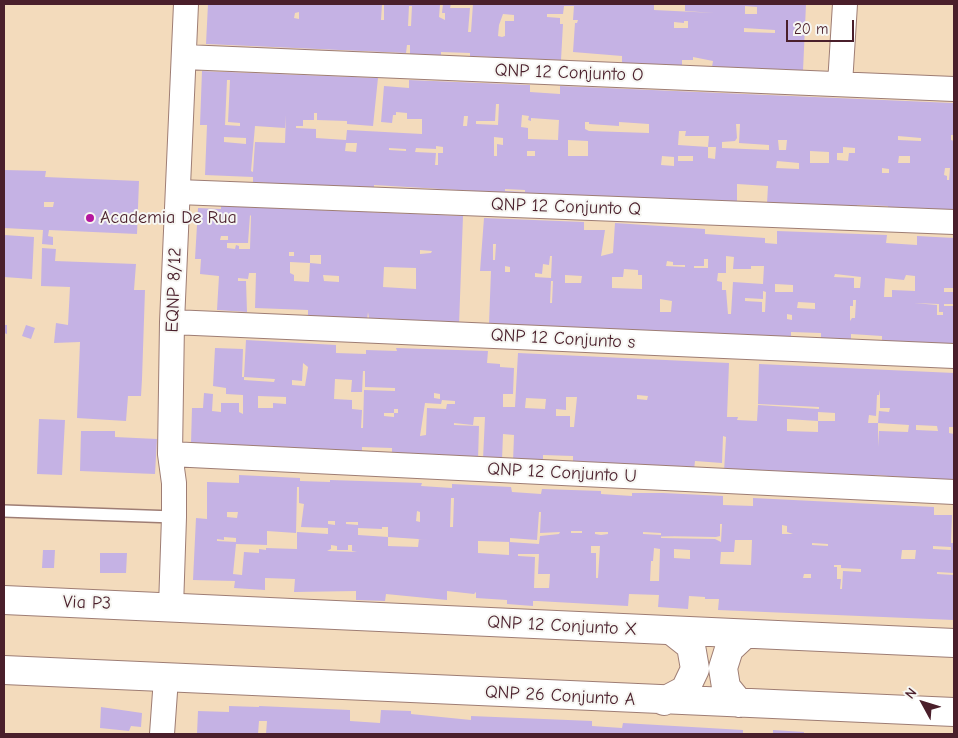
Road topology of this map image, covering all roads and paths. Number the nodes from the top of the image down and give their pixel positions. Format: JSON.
{"nodes":[{"id":1,"x":186,"y":4,"type":"edge"},
{"id":2,"x":845,"y":4,"type":"edge"},
{"id":3,"x":184,"y":57,"type":"junction"},
{"id":4,"x":840,"y":84,"type":"junction"},
{"id":5,"x":954,"y":89,"type":"edge"},
{"id":6,"x":178,"y":192,"type":"junction"},
{"id":7,"x":954,"y":222,"type":"edge"},
{"id":8,"x":172,"y":322,"type":"junction"},
{"id":9,"x":954,"y":356,"type":"edge"},
{"id":10,"x":170,"y":454,"type":"junction"},
{"id":11,"x":954,"y":492,"type":"edge"},
{"id":12,"x":4,"y":512,"type":"edge"},
{"id":13,"x":174,"y":517,"type":"junction"},
{"id":14,"x":4,"y":600,"type":"edge"},
{"id":15,"x":171,"y":607,"type":"junction"},
{"id":16,"x":672,"y":631,"type":"junction"},
{"id":17,"x":744,"y":635,"type":"junction"},
{"id":18,"x":954,"y":643,"type":"edge"},
{"id":19,"x":4,"y":670,"type":"edge"},
{"id":20,"x":166,"y":678,"type":"junction"},
{"id":21,"x":664,"y":701,"type":"junction"},
{"id":22,"x":739,"y":703,"type":"junction"},
{"id":23,"x":954,"y":712,"type":"edge"},
{"id":24,"x":162,"y":734,"type":"edge"}],
"edges":[{"from":1,"to":3,"type":"street","name":"EQNP 8/12"},
{"from":2,"to":4,"type":"street"},
{"from":3,"to":4,"type":"street","name":"QNP 12 Conjunto O"},
{"from":3,"to":6,"type":"street","name":"EQNP 8/12"},
{"from":4,"to":5,"type":"street","name":"QNP 12 Conjunto O"},
{"from":6,"to":7,"type":"street","name":"QNP 12 Conjunto Q"},
{"from":6,"to":8,"type":"street","name":"EQNP 8/12"},
{"from":8,"to":9,"type":"street","name":"QNP 12 Conjunto s"},
{"from":8,"to":10,"type":"street","name":"EQNP 8/12"},
{"from":10,"to":11,"type":"street","name":"QNP 12 Conjunto U"},
{"from":10,"to":13,"type":"street","name":"EQNP 8/12"},
{"from":12,"to":13,"type":"lane"},
{"from":13,"to":15,"type":"street","name":"EQNP 8/12"},
{"from":14,"to":15,"type":"street","name":"Via P3"},
{"from":15,"to":16,"type":"street","name":"QNP 12 Conjunto X"},
{"from":16,"to":17,"type":"street","name":"QNP 12 Conjunto X"},
{"from":16,"to":21,"type":"street"},
{"from":17,"to":18,"type":"street","name":"QNP 12 Conjunto X"},
{"from":17,"to":22,"type":"street"},
{"from":19,"to":20,"type":"street"},
{"from":20,"to":21,"type":"street","name":"QNP 26 Conjunto A"},
{"from":20,"to":24,"type":"street"},
{"from":21,"to":22,"type":"street","name":"QNP 26 Conjunto A"},
{"from":22,"to":23,"type":"street","name":"QNP 26 Conjunto A"}]}
